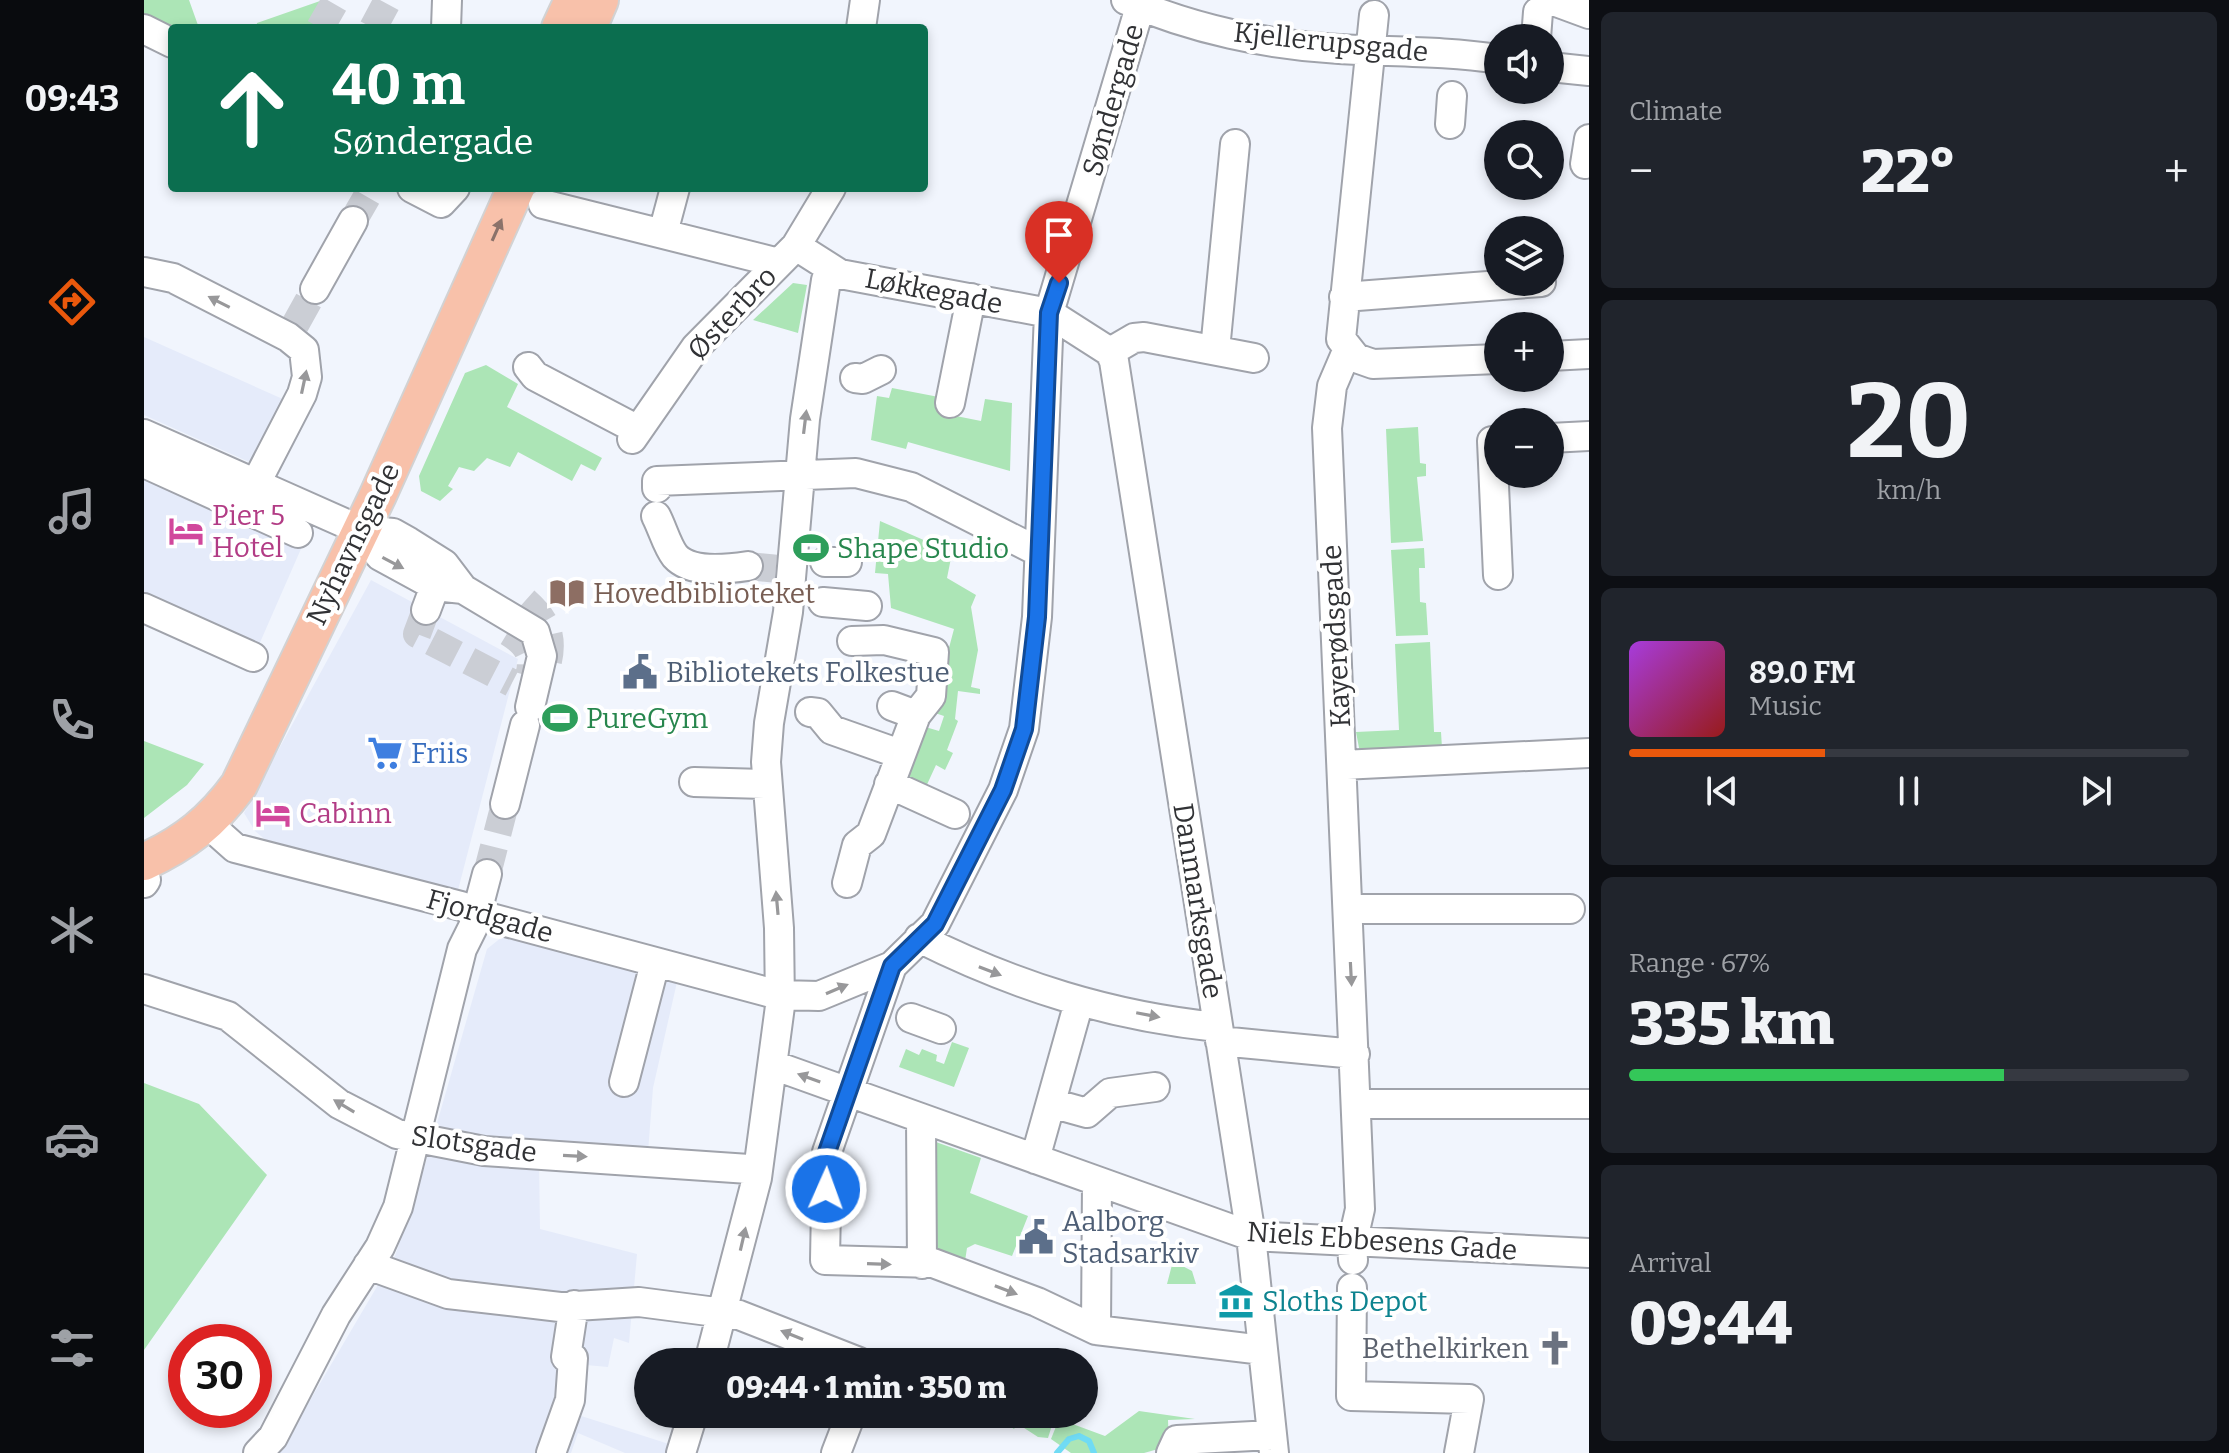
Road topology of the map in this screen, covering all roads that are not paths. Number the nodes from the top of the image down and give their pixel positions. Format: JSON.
{"nodes":[{"id":1,"x":447,"y":0,"type":"edge"},
{"id":2,"x":573,"y":0,"type":"edge"},
{"id":3,"x":600,"y":0,"type":"edge"},
{"id":4,"x":865,"y":0,"type":"edge"},
{"id":5,"x":1143,"y":5,"type":"edge"},
{"id":6,"x":1589,"y":14,"type":"edge"},
{"id":7,"x":1542,"y":17,"type":"edge"},
{"id":8,"x":446,"y":24,"type":"edge"},
{"id":9,"x":562,"y":24,"type":"edge"},
{"id":10,"x":590,"y":24,"type":"edge"},
{"id":11,"x":862,"y":24,"type":"edge"},
{"id":12,"x":144,"y":29,"type":"edge"},
{"id":13,"x":1372,"y":33,"type":"junction"},
{"id":14,"x":168,"y":41,"type":"edge"},
{"id":15,"x":1484,"y":48,"type":"edge"},
{"id":16,"x":1484,"y":56,"type":"edge"},
{"id":17,"x":1564,"y":60,"type":"edge"},
{"id":18,"x":1589,"y":63,"type":"edge"},
{"id":19,"x":1564,"y":68,"type":"edge"},
{"id":20,"x":1589,"y":71,"type":"edge"},
{"id":21,"x":1452,"y":96,"type":"dead end"},
{"id":22,"x":1450,"y":124,"type":"dead end"},
{"id":23,"x":1235,"y":144,"type":"dead end"},
{"id":24,"x":487,"y":192,"type":"edge"},
{"id":25,"x":674,"y":192,"type":"edge"},
{"id":26,"x":828,"y":192,"type":"edge"},
{"id":27,"x":529,"y":196,"type":"edge"},
{"id":28,"x":353,"y":221,"type":"tunnel mouth"},
{"id":29,"x":663,"y":233,"type":"junction"},
{"id":30,"x":788,"y":255,"type":"junction"},
{"id":31,"x":144,"y":272,"type":"edge"},
{"id":32,"x":826,"y":280,"type":"dead end"},
{"id":33,"x":1484,"y":288,"type":"edge"},
{"id":34,"x":315,"y":289,"type":"tunnel mouth"},
{"id":35,"x":1344,"y":297,"type":"junction"},
{"id":36,"x":971,"y":298,"type":"junction"},
{"id":37,"x":1049,"y":313,"type":"junction"},
{"id":38,"x":1215,"y":350,"type":"junction"},
{"id":39,"x":1347,"y":351,"type":"junction"},
{"id":40,"x":1110,"y":352,"type":"junction"},
{"id":41,"x":1589,"y":354,"type":"edge"},
{"id":42,"x":1564,"y":355,"type":"edge"},
{"id":43,"x":1254,"y":358,"type":"dead end"},
{"id":44,"x":1484,"y":360,"type":"edge"},
{"id":45,"x":528,"y":367,"type":"dead end"},
{"id":46,"x":950,"y":403,"type":"dead end"},
{"id":47,"x":144,"y":434,"type":"edge"},
{"id":48,"x":1589,"y":436,"type":"edge"},
{"id":49,"x":1564,"y":437,"type":"edge"},
{"id":50,"x":144,"y":463,"type":"edge"},
{"id":51,"x":799,"y":475,"type":"junction"},
{"id":52,"x":1494,"y":488,"type":"edge"},
{"id":53,"x":249,"y":495,"type":"junction"},
{"id":54,"x":351,"y":526,"type":"junction"},
{"id":55,"x":298,"y":533,"type":"dead end"},
{"id":56,"x":1039,"y":552,"type":"junction"},
{"id":57,"x":748,"y":566,"type":"tunnel mouth"},
{"id":58,"x":1498,"y":575,"type":"dead end"},
{"id":59,"x":449,"y":587,"type":"junction"},
{"id":60,"x":525,"y":601,"type":"tunnel mouth"},
{"id":61,"x":823,"y":602,"type":"dead end"},
{"id":62,"x":867,"y":606,"type":"dead end"},
{"id":63,"x":144,"y":608,"type":"edge"},
{"id":64,"x":508,"y":632,"type":"tunnel mouth"},
{"id":65,"x":852,"y":641,"type":"dead end"},
{"id":66,"x":253,"y":657,"type":"dead end"},
{"id":67,"x":810,"y":712,"type":"dead end"},
{"id":68,"x":1589,"y":753,"type":"edge"},
{"id":69,"x":900,"y":754,"type":"junction"},
{"id":70,"x":1342,"y":765,"type":"junction"},
{"id":71,"x":694,"y":782,"type":"dead end"},
{"id":72,"x":765,"y":784,"type":"junction"},
{"id":73,"x":889,"y":784,"type":"junction"},
{"id":74,"x":505,"y":804,"type":"tunnel mouth"},
{"id":75,"x":970,"y":821,"type":"junction"},
{"id":76,"x":208,"y":824,"type":"junction"},
{"id":77,"x":144,"y":842,"type":"edge"},
{"id":78,"x":487,"y":874,"type":"tunnel mouth"},
{"id":79,"x":145,"y":875,"type":"edge"},
{"id":80,"x":847,"y":883,"type":"dead end"},
{"id":81,"x":1348,"y":909,"type":"junction"},
{"id":82,"x":1570,"y":909,"type":"dead end"},
{"id":83,"x":477,"y":913,"type":"junction"},
{"id":84,"x":919,"y":938,"type":"junction"},
{"id":85,"x":663,"y":965,"type":"junction"},
{"id":86,"x":892,"y":966,"type":"junction"},
{"id":87,"x":778,"y":988,"type":"junction"},
{"id":88,"x":144,"y":989,"type":"edge"},
{"id":89,"x":1079,"y":1002,"type":"junction"},
{"id":90,"x":891,"y":1011,"type":"junction"},
{"id":91,"x":941,"y":1029,"type":"dead end"},
{"id":92,"x":1218,"y":1034,"type":"junction"},
{"id":93,"x":1355,"y":1054,"type":"junction"},
{"id":94,"x":773,"y":1065,"type":"junction"},
{"id":95,"x":633,"y":1082,"type":"dead end"},
{"id":96,"x":1155,"y":1087,"type":"dead end"},
{"id":97,"x":846,"y":1092,"type":"junction"},
{"id":98,"x":1051,"y":1103,"type":"junction"},
{"id":99,"x":1356,"y":1104,"type":"junction"},
{"id":100,"x":1589,"y":1104,"type":"edge"},
{"id":101,"x":921,"y":1118,"type":"junction"},
{"id":102,"x":415,"y":1138,"type":"junction"},
{"id":103,"x":1035,"y":1159,"type":"junction"},
{"id":104,"x":749,"y":1169,"type":"dead end"},
{"id":105,"x":1097,"y":1182,"type":"junction"},
{"id":106,"x":1251,"y":1236,"type":"junction"},
{"id":107,"x":1589,"y":1253,"type":"edge"},
{"id":108,"x":922,"y":1264,"type":"junction"},
{"id":109,"x":1352,"y":1264,"type":"junction"},
{"id":110,"x":368,"y":1265,"type":"junction"},
{"id":111,"x":574,"y":1305,"type":"junction"},
{"id":112,"x":724,"y":1315,"type":"junction"},
{"id":113,"x":1096,"y":1330,"type":"junction"},
{"id":114,"x":713,"y":1348,"type":"edge"},
{"id":115,"x":823,"y":1348,"type":"edge"},
{"id":116,"x":1263,"y":1350,"type":"junction"},
{"id":117,"x":569,"y":1358,"type":"junction"},
{"id":118,"x":689,"y":1428,"type":"edge"},
{"id":119,"x":846,"y":1428,"type":"edge"},
{"id":120,"x":1273,"y":1444,"type":"edge"},
{"id":121,"x":258,"y":1453,"type":"edge"},
{"id":122,"x":540,"y":1453,"type":"edge"},
{"id":123,"x":551,"y":1453,"type":"edge"},
{"id":124,"x":681,"y":1453,"type":"edge"},
{"id":125,"x":836,"y":1453,"type":"edge"},
{"id":126,"x":1171,"y":1453,"type":"edge"},
{"id":127,"x":1459,"y":1453,"type":"edge"}],
"edges":[{"from":1,"to":8,"type":"street"},
{"from":2,"to":9,"type":"main road"},
{"from":3,"to":10,"type":"main road"},
{"from":4,"to":11,"type":"street"},
{"from":5,"to":13,"type":"street","name":"Kjellerupsgade"},
{"from":5,"to":37,"type":"street","name":"Søndergade"},
{"from":6,"to":7,"type":"street"},
{"from":12,"to":14,"type":"street"},
{"from":13,"to":15,"type":"street","name":"Kjellerupsgade"},
{"from":13,"to":16,"type":"street","name":"Kjellerupsgade"},
{"from":13,"to":35,"type":"street","name":"Kayerødsgade"},
{"from":17,"to":18,"type":"street"},
{"from":19,"to":20,"type":"street"},
{"from":21,"to":22,"type":"street"},
{"from":23,"to":38,"type":"street"},
{"from":24,"to":54,"type":"main road","name":"Nyhavnsgade"},
{"from":25,"to":29,"type":"street"},
{"from":26,"to":30,"type":"street","name":"Østerbro"},
{"from":27,"to":29,"type":"street","name":"Løkkegade"},
{"from":54,"to":27,"type":"main road","name":"Nyhavnsgade","one_way":true},
{"from":28,"to":34,"type":"street"},
{"from":29,"to":30,"type":"street","name":"Løkkegade"},
{"from":30,"to":36,"type":"street","name":"Løkkegade"},
{"from":30,"to":45,"type":"street","name":"Østerbro"},
{"from":53,"to":31,"type":"street","one_way":true},
{"from":51,"to":32,"type":"street","one_way":true},
{"from":33,"to":35,"type":"street"},
{"from":35,"to":39,"type":"street","name":"Kayerødsgade"},
{"from":36,"to":37,"type":"street","name":"Løkkegade"},
{"from":36,"to":46,"type":"street"},
{"from":37,"to":40,"type":"street","name":"Løkkegade"},
{"from":37,"to":56,"type":"street","name":"Søndergade"},
{"from":38,"to":40,"type":"street"},
{"from":38,"to":43,"type":"street"},
{"from":39,"to":44,"type":"street"},
{"from":39,"to":70,"type":"street","name":"Kayerødsgade"},
{"from":40,"to":92,"type":"street","name":"Danmarksgade"},
{"from":41,"to":42,"type":"street"},
{"from":47,"to":53,"type":"street"},
{"from":48,"to":49,"type":"street"},
{"from":50,"to":53,"type":"street"},
{"from":51,"to":56,"type":"street"},
{"from":51,"to":57,"type":"street"},
{"from":51,"to":72,"type":"street"},
{"from":52,"to":58,"type":"street"},
{"from":53,"to":54,"type":"street"},
{"from":53,"to":55,"type":"street"},
{"from":54,"to":59,"type":"street"},
{"from":54,"to":76,"type":"main road","name":"Nyhavnsgade"},
{"from":54,"to":77,"type":"main road","name":"Nyhavnsgade"},
{"from":56,"to":75,"type":"street","name":"Søndergade"},
{"from":59,"to":60,"type":"street"},
{"from":59,"to":64,"type":"street"},
{"from":59,"to":74,"type":"street"},
{"from":61,"to":62,"type":"street"},
{"from":63,"to":66,"type":"street"},
{"from":65,"to":69,"type":"street"},
{"from":67,"to":69,"type":"street"},
{"from":68,"to":70,"type":"street"},
{"from":69,"to":73,"type":"street"},
{"from":70,"to":81,"type":"street","name":"Kayerødsgade"},
{"from":71,"to":72,"type":"street"},
{"from":87,"to":72,"type":"street","one_way":true},
{"from":73,"to":75,"type":"street"},
{"from":73,"to":80,"type":"street"},
{"from":75,"to":84,"type":"street","name":"Søndergade"},
{"from":76,"to":79,"type":"main road","name":"Nyhavnsgade"},
{"from":76,"to":83,"type":"street","name":"Fjordgade"},
{"from":78,"to":83,"type":"street"},
{"from":81,"to":82,"type":"street"},
{"from":81,"to":93,"type":"street","name":"Kayerødsgade","one_way":true},
{"from":83,"to":85,"type":"street","name":"Fjordgade"},
{"from":83,"to":102,"type":"street"},
{"from":84,"to":86,"type":"street","name":"Søndergade"},
{"from":84,"to":89,"type":"street","one_way":true},
{"from":85,"to":87,"type":"street","name":"Fjordgade"},
{"from":85,"to":95,"type":"street"},
{"from":87,"to":86,"type":"street","name":"Søndergade","one_way":true},
{"from":86,"to":90,"type":"street","name":"Søndergade"},
{"from":87,"to":94,"type":"street"},
{"from":102,"to":88,"type":"street","name":"Slotsgade","one_way":true},
{"from":89,"to":92,"type":"street","one_way":true},
{"from":89,"to":98,"type":"street"},
{"from":90,"to":91,"type":"street"},
{"from":90,"to":97,"type":"street","name":"Søndergade"},
{"from":92,"to":93,"type":"street"},
{"from":92,"to":106,"type":"street","name":"Danmarksgade"},
{"from":93,"to":99,"type":"street","name":"Kayerødsgade"},
{"from":97,"to":94,"type":"street","name":"Niels Ebbesens Gade","one_way":true},
{"from":112,"to":94,"type":"street","one_way":true},
{"from":96,"to":98,"type":"street"},
{"from":97,"to":101,"type":"street","name":"Niels Ebbesens Gade"},
{"from":97,"to":108,"type":"street","name":"Søndergade","one_way":true},
{"from":98,"to":103,"type":"street"},
{"from":99,"to":100,"type":"street"},
{"from":99,"to":109,"type":"street","name":"Kayerødsgade"},
{"from":101,"to":103,"type":"street","name":"Niels Ebbesens Gade"},
{"from":101,"to":108,"type":"street"},
{"from":102,"to":104,"type":"street","name":"Slotsgade","one_way":true},
{"from":102,"to":110,"type":"street"},
{"from":103,"to":105,"type":"street","name":"Niels Ebbesens Gade"},
{"from":105,"to":106,"type":"street","name":"Niels Ebbesens Gade"},
{"from":105,"to":113,"type":"street"},
{"from":106,"to":109,"type":"street","name":"Niels Ebbesens Gade"},
{"from":106,"to":116,"type":"street","name":"Danmarksgade"},
{"from":107,"to":109,"type":"street","name":"Niels Ebbesens Gade"},
{"from":108,"to":113,"type":"street","one_way":true},
{"from":109,"to":127,"type":"street","name":"Kayerødsgade"},
{"from":110,"to":111,"type":"street"},
{"from":110,"to":121,"type":"street"},
{"from":111,"to":112,"type":"street"},
{"from":111,"to":117,"type":"street"},
{"from":112,"to":114,"type":"street"},
{"from":115,"to":112,"type":"street","one_way":true},
{"from":113,"to":116,"type":"street"},
{"from":116,"to":120,"type":"street","name":"Danmarksgade"},
{"from":117,"to":122,"type":"street"},
{"from":117,"to":123,"type":"street"},
{"from":118,"to":124,"type":"street"},
{"from":119,"to":125,"type":"street"},
{"from":120,"to":126,"type":"street"}]}
